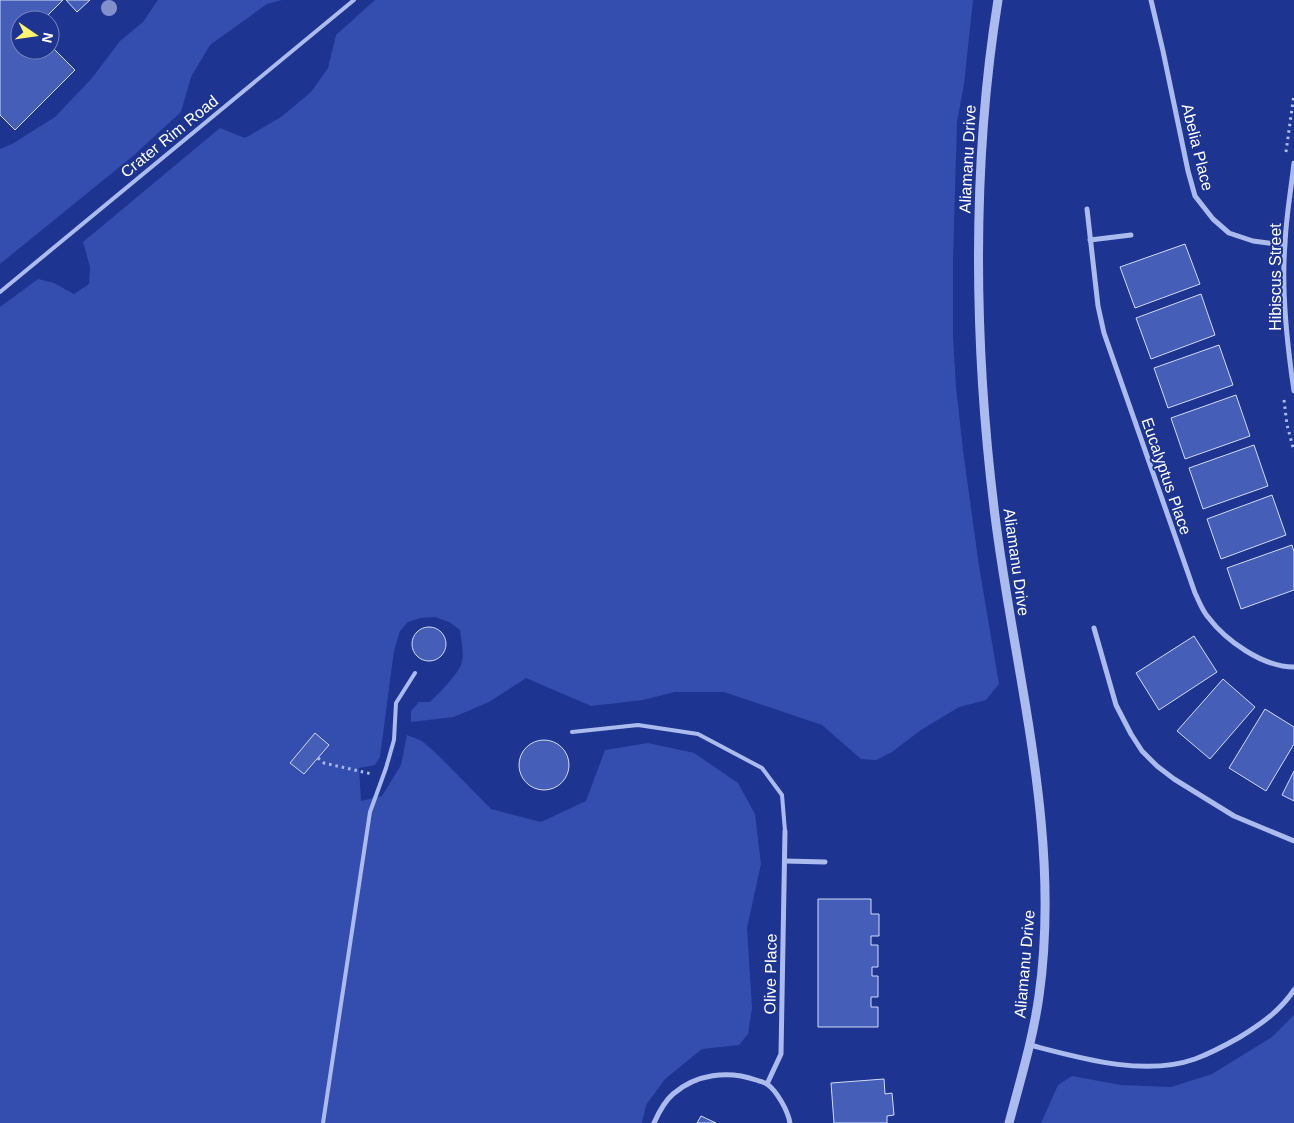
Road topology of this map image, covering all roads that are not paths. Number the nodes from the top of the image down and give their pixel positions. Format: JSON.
{"nodes":[{"id":1,"x":354,"y":0,"type":"edge"},
{"id":2,"x":998,"y":0,"type":"edge"},
{"id":3,"x":1151,"y":0,"type":"edge"},
{"id":4,"x":1294,"y":164,"type":"edge"},
{"id":5,"x":1087,"y":209,"type":"dead end"},
{"id":6,"x":1131,"y":235,"type":"dead end"},
{"id":7,"x":1090,"y":240,"type":"junction"},
{"id":8,"x":1284,"y":245,"type":"junction"},
{"id":9,"x":0,"y":292,"type":"edge"},
{"id":10,"x":1294,"y":391,"type":"edge"},
{"id":11,"x":1094,"y":628,"type":"dead end"},
{"id":12,"x":1294,"y":667,"type":"edge"},
{"id":13,"x":415,"y":673,"type":"dead end"},
{"id":14,"x":572,"y":732,"type":"dead end"},
{"id":15,"x":785,"y":831,"type":"joint"},
{"id":16,"x":1294,"y":841,"type":"edge"},
{"id":17,"x":785,"y":861,"type":"junction"},
{"id":18,"x":825,"y":862,"type":"dead end"},
{"id":19,"x":1294,"y":990,"type":"edge"},
{"id":20,"x":1030,"y":1045,"type":"junction"},
{"id":21,"x":767,"y":1084,"type":"junction"},
{"id":22,"x":323,"y":1123,"type":"edge"},
{"id":23,"x":654,"y":1123,"type":"edge"},
{"id":24,"x":790,"y":1123,"type":"edge"},
{"id":25,"x":1009,"y":1123,"type":"edge"}],
"edges":[{"from":1,"to":9,"type":"lane","name":"Crater Rim Road"},
{"from":2,"to":20,"type":"street","name":"Aliamanu Drive"},
{"from":3,"to":8,"type":"street","name":"Abelia Place"},
{"from":4,"to":8,"type":"street","name":"Hibiscus Street"},
{"from":5,"to":7,"type":"street","name":"Eucalyptus Place"},
{"from":6,"to":7,"type":"street"},
{"from":7,"to":12,"type":"street","name":"Eucalyptus Place"},
{"from":8,"to":10,"type":"street","name":"Hibiscus Street"},
{"from":11,"to":16,"type":"street"},
{"from":13,"to":22,"type":"lane"},
{"from":14,"to":15,"type":"lane"},
{"from":15,"to":17,"type":"street","name":"Olive Place"},
{"from":17,"to":18,"type":"street"},
{"from":17,"to":21,"type":"street","name":"Olive Place"},
{"from":19,"to":20,"type":"street"},
{"from":20,"to":25,"type":"street","name":"Aliamanu Drive"},
{"from":21,"to":23,"type":"street"},
{"from":21,"to":24,"type":"street"}]}
